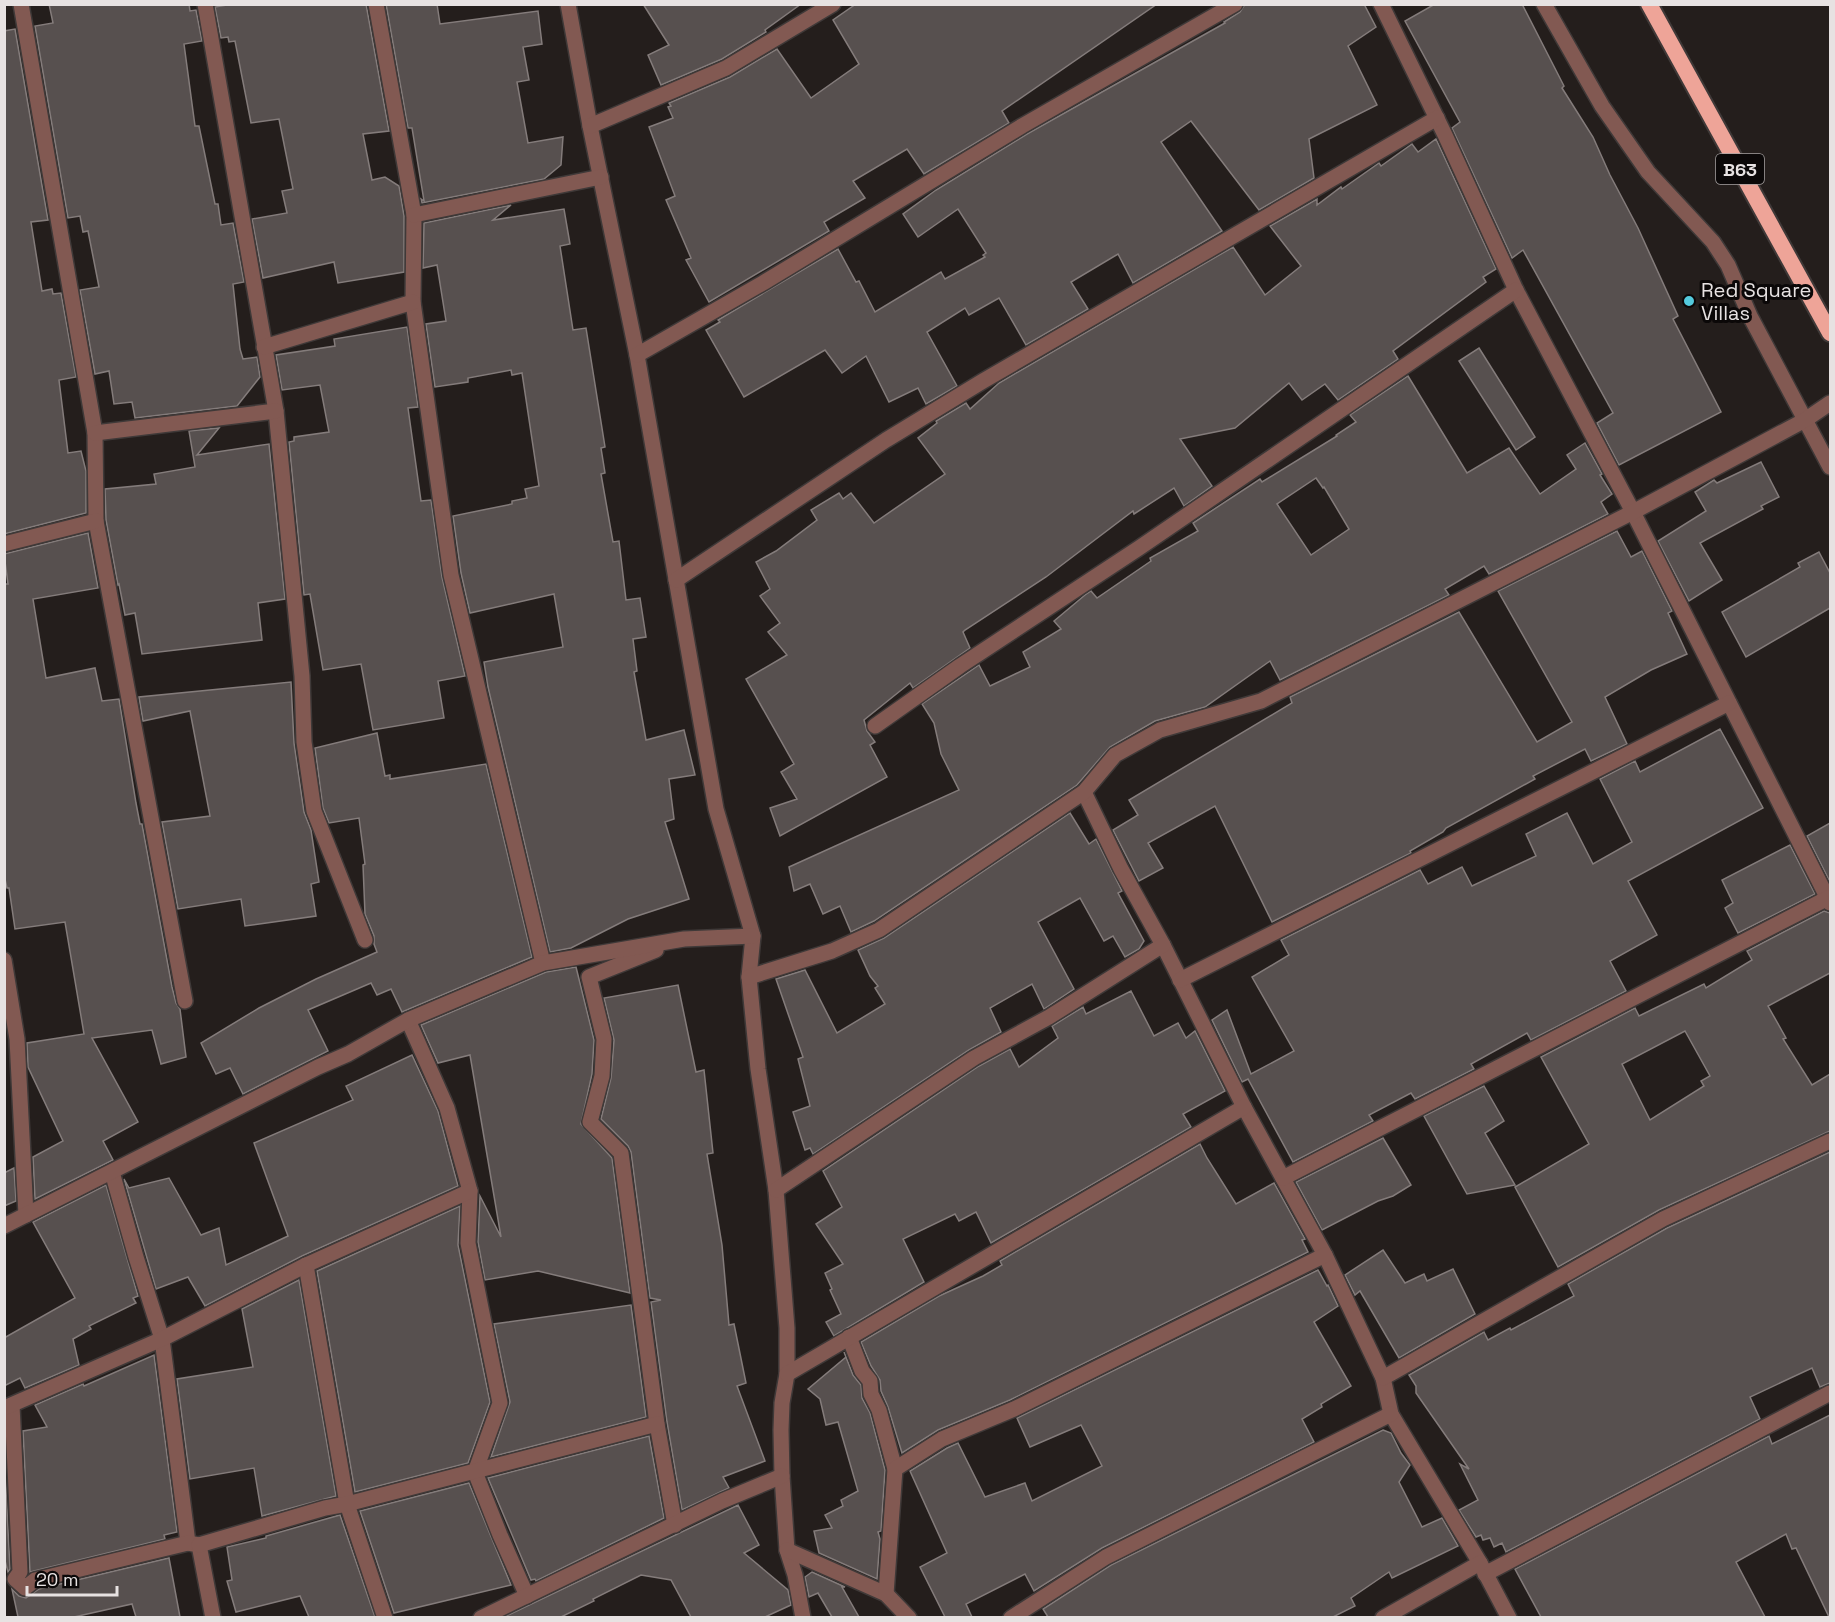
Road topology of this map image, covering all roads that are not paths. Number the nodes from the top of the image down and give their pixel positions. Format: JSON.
{"nodes":[{"id":1,"x":21,"y":4,"type":"edge"},
{"id":2,"x":205,"y":4,"type":"edge"},
{"id":3,"x":376,"y":4,"type":"edge"},
{"id":4,"x":568,"y":4,"type":"edge"},
{"id":5,"x":833,"y":4,"type":"edge"},
{"id":6,"x":1235,"y":4,"type":"edge"},
{"id":7,"x":1381,"y":4,"type":"edge"},
{"id":8,"x":1544,"y":4,"type":"edge"},
{"id":9,"x":1649,"y":4,"type":"edge"},
{"id":10,"x":1437,"y":118,"type":"junction"},
{"id":11,"x":590,"y":126,"type":"junction"},
{"id":12,"x":602,"y":177,"type":"junction"},
{"id":13,"x":414,"y":215,"type":"junction"},
{"id":14,"x":1516,"y":290,"type":"junction"},
{"id":15,"x":413,"y":302,"type":"junction"},
{"id":16,"x":1830,"y":333,"type":"edge"},
{"id":17,"x":264,"y":347,"type":"junction"},
{"id":18,"x":637,"y":355,"type":"junction"},
{"id":19,"x":1830,"y":403,"type":"edge"},
{"id":20,"x":276,"y":411,"type":"junction"},
{"id":21,"x":1805,"y":420,"type":"junction"},
{"id":22,"x":95,"y":433,"type":"junction"},
{"id":23,"x":1830,"y":467,"type":"edge"},
{"id":24,"x":1633,"y":513,"type":"junction"},
{"id":25,"x":96,"y":520,"type":"junction"},
{"id":26,"x":4,"y":544,"type":"edge"},
{"id":27,"x":676,"y":580,"type":"junction"},
{"id":28,"x":1729,"y":703,"type":"junction"},
{"id":29,"x":875,"y":726,"type":"dead end"},
{"id":30,"x":1084,"y":792,"type":"junction"},
{"id":31,"x":1829,"y":901,"type":"edge"},
{"id":32,"x":753,"y":936,"type":"junction"},
{"id":33,"x":684,"y":939,"type":"junction"},
{"id":34,"x":364,"y":940,"type":"dead end"},
{"id":35,"x":1163,"y":945,"type":"junction"},
{"id":36,"x":4,"y":960,"type":"edge"},
{"id":37,"x":543,"y":963,"type":"junction"},
{"id":38,"x":749,"y":977,"type":"junction"},
{"id":39,"x":1180,"y":980,"type":"junction"},
{"id":40,"x":185,"y":1001,"type":"dead end"},
{"id":41,"x":408,"y":1020,"type":"junction"},
{"id":42,"x":1244,"y":1107,"type":"junction"},
{"id":43,"x":1830,"y":1141,"type":"edge"},
{"id":44,"x":112,"y":1172,"type":"junction"},
{"id":45,"x":1283,"y":1178,"type":"junction"},
{"id":46,"x":776,"y":1190,"type":"junction"},
{"id":47,"x":470,"y":1191,"type":"junction"},
{"id":48,"x":26,"y":1215,"type":"junction"},
{"id":49,"x":4,"y":1226,"type":"edge"},
{"id":50,"x":1325,"y":1255,"type":"junction"},
{"id":51,"x":306,"y":1265,"type":"junction"},
{"id":52,"x":849,"y":1337,"type":"junction"},
{"id":53,"x":162,"y":1339,"type":"junction"},
{"id":54,"x":787,"y":1374,"type":"junction"},
{"id":55,"x":1383,"y":1378,"type":"junction"},
{"id":56,"x":1830,"y":1393,"type":"edge"},
{"id":57,"x":8,"y":1407,"type":"edge"},
{"id":58,"x":1391,"y":1414,"type":"junction"},
{"id":59,"x":657,"y":1424,"type":"junction"},
{"id":60,"x":895,"y":1469,"type":"junction"},
{"id":61,"x":475,"y":1472,"type":"junction"},
{"id":62,"x":782,"y":1476,"type":"junction"},
{"id":63,"x":346,"y":1504,"type":"junction"},
{"id":64,"x":675,"y":1525,"type":"junction"},
{"id":65,"x":193,"y":1544,"type":"junction"},
{"id":66,"x":788,"y":1550,"type":"junction"},
{"id":67,"x":1483,"y":1568,"type":"junction"},
{"id":68,"x":886,"y":1594,"type":"junction"},
{"id":69,"x":527,"y":1596,"type":"junction"},
{"id":70,"x":213,"y":1617,"type":"edge"},
{"id":71,"x":385,"y":1617,"type":"edge"},
{"id":72,"x":481,"y":1617,"type":"edge"},
{"id":73,"x":803,"y":1617,"type":"edge"},
{"id":74,"x":909,"y":1617,"type":"edge"},
{"id":75,"x":1011,"y":1617,"type":"edge"},
{"id":76,"x":1383,"y":1617,"type":"edge"},
{"id":77,"x":1509,"y":1617,"type":"edge"}],
"edges":[{"from":1,"to":22,"type":"street"},
{"from":2,"to":17,"type":"street"},
{"from":3,"to":13,"type":"street"},
{"from":4,"to":11,"type":"street"},
{"from":5,"to":11,"type":"street"},
{"from":6,"to":18,"type":"street"},
{"from":7,"to":10,"type":"street"},
{"from":8,"to":21,"type":"street"},
{"from":9,"to":16,"type":"highway","number":"B63"},
{"from":10,"to":14,"type":"street"},
{"from":10,"to":27,"type":"street"},
{"from":11,"to":12,"type":"street"},
{"from":12,"to":13,"type":"street"},
{"from":12,"to":18,"type":"street"},
{"from":13,"to":15,"type":"street"},
{"from":14,"to":24,"type":"street"},
{"from":14,"to":29,"type":"street"},
{"from":15,"to":17,"type":"street"},
{"from":15,"to":37,"type":"street"},
{"from":17,"to":20,"type":"street"},
{"from":18,"to":27,"type":"street"},
{"from":19,"to":21,"type":"street"},
{"from":20,"to":22,"type":"street"},
{"from":20,"to":34,"type":"street"},
{"from":21,"to":23,"type":"street"},
{"from":21,"to":24,"type":"street"},
{"from":22,"to":25,"type":"street"},
{"from":24,"to":28,"type":"street"},
{"from":24,"to":30,"type":"street"},
{"from":25,"to":26,"type":"street"},
{"from":25,"to":40,"type":"street"},
{"from":27,"to":32,"type":"street"},
{"from":28,"to":31,"type":"street"},
{"from":28,"to":39,"type":"street"},
{"from":30,"to":35,"type":"street"},
{"from":30,"to":38,"type":"street"},
{"from":31,"to":45,"type":"street"},
{"from":32,"to":33,"type":"street"},
{"from":32,"to":38,"type":"street"},
{"from":33,"to":37,"type":"street"},
{"from":33,"to":59,"type":"street"},
{"from":35,"to":39,"type":"street"},
{"from":35,"to":46,"type":"street"},
{"from":36,"to":48,"type":"street"},
{"from":37,"to":41,"type":"street"},
{"from":38,"to":46,"type":"street"},
{"from":39,"to":42,"type":"street"},
{"from":41,"to":44,"type":"street"},
{"from":41,"to":47,"type":"street"},
{"from":42,"to":45,"type":"street"},
{"from":42,"to":52,"type":"street"},
{"from":43,"to":55,"type":"street"},
{"from":44,"to":48,"type":"street"},
{"from":44,"to":53,"type":"street"},
{"from":45,"to":50,"type":"street"},
{"from":46,"to":54,"type":"street"},
{"from":47,"to":51,"type":"street"},
{"from":47,"to":61,"type":"street"},
{"from":48,"to":49,"type":"street"},
{"from":50,"to":55,"type":"street"},
{"from":50,"to":60,"type":"street"},
{"from":51,"to":53,"type":"street"},
{"from":51,"to":63,"type":"street"},
{"from":52,"to":54,"type":"street"},
{"from":52,"to":60,"type":"street"},
{"from":53,"to":57,"type":"street"},
{"from":53,"to":65,"type":"street"},
{"from":54,"to":62,"type":"street"},
{"from":55,"to":58,"type":"street"},
{"from":56,"to":67,"type":"street"},
{"from":57,"to":65,"type":"street"},
{"from":58,"to":67,"type":"street"},
{"from":58,"to":75,"type":"street"},
{"from":59,"to":61,"type":"street"},
{"from":59,"to":64,"type":"street"},
{"from":60,"to":68,"type":"street"},
{"from":61,"to":63,"type":"street"},
{"from":61,"to":69,"type":"street"},
{"from":62,"to":64,"type":"street"},
{"from":62,"to":66,"type":"street"},
{"from":63,"to":65,"type":"street"},
{"from":63,"to":71,"type":"street"},
{"from":64,"to":69,"type":"street"},
{"from":65,"to":70,"type":"street"},
{"from":66,"to":68,"type":"street"},
{"from":66,"to":73,"type":"street"},
{"from":67,"to":76,"type":"street"},
{"from":67,"to":77,"type":"street"},
{"from":68,"to":74,"type":"street"},
{"from":69,"to":72,"type":"street"}]}
